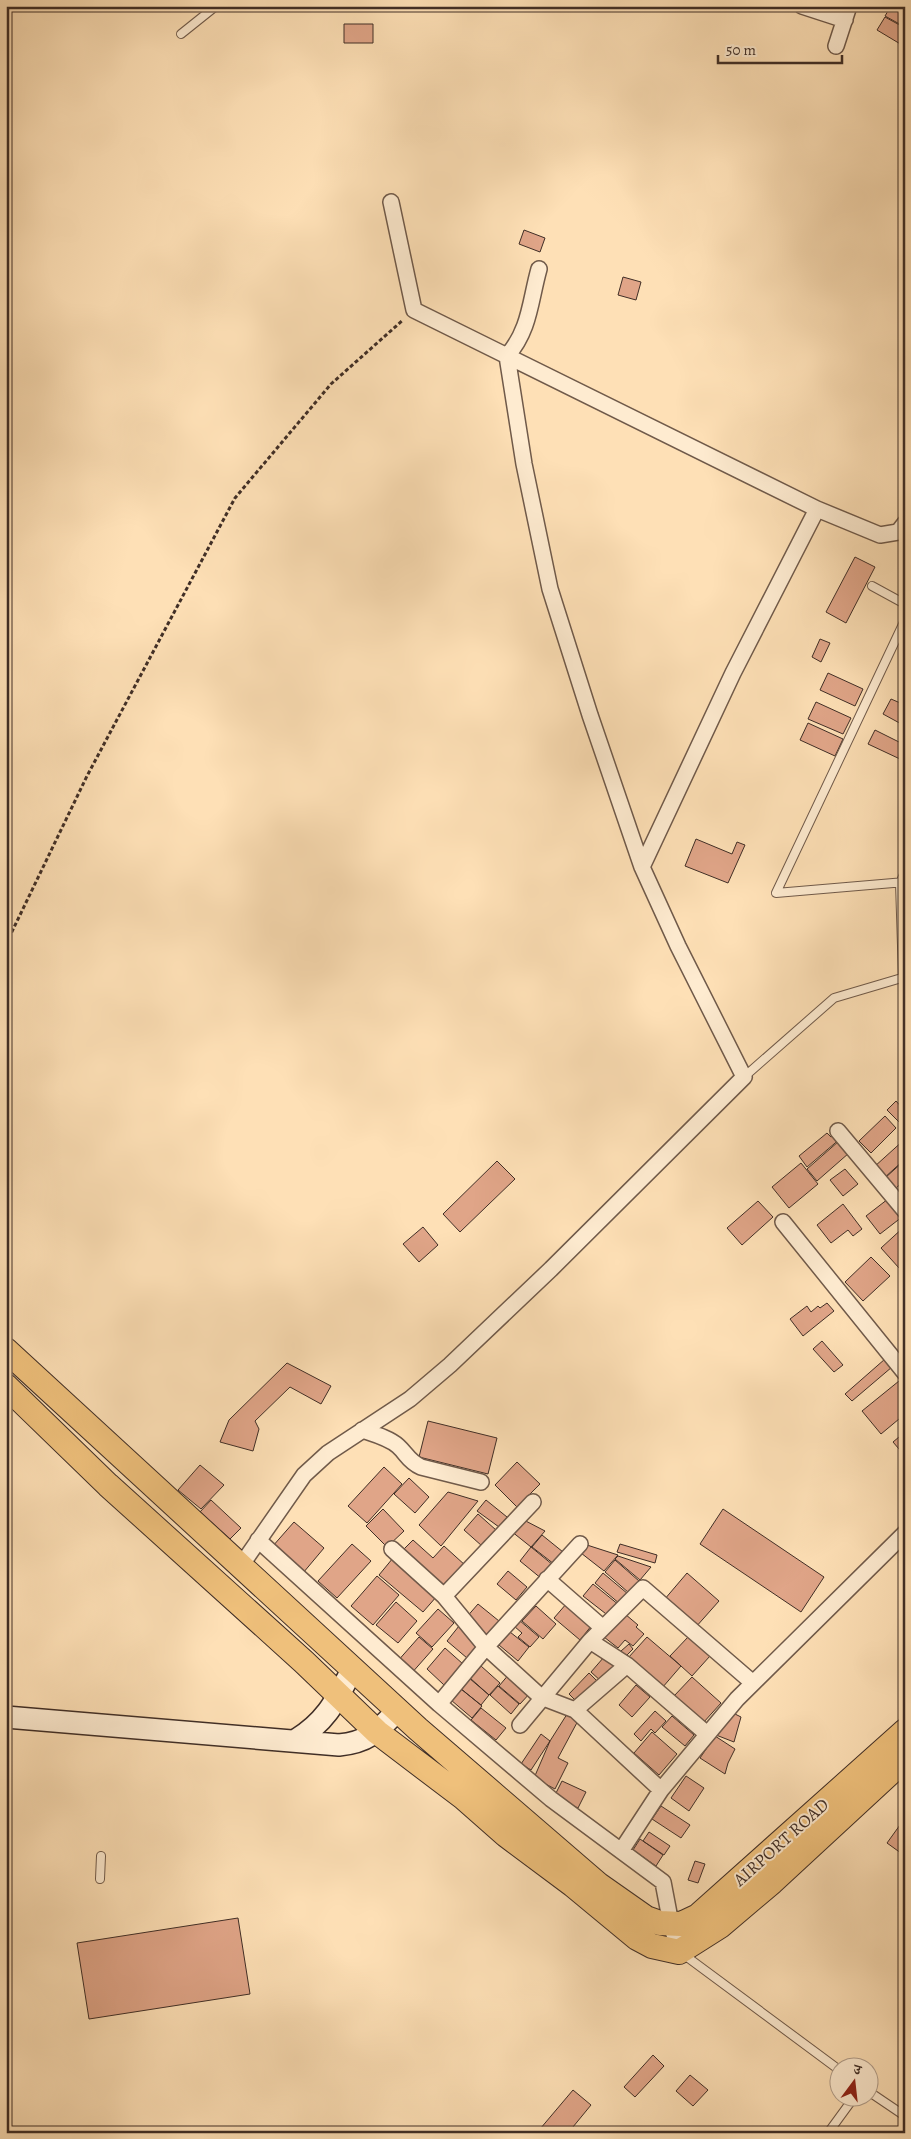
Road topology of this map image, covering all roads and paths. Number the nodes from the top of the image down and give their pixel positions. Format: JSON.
{"nodes":[{"id":1,"x":216,"y":6,"type":"edge"},
{"id":2,"x":802,"y":6,"type":"edge"},
{"id":3,"x":847,"y":13,"type":"edge"},
{"id":4,"x":181,"y":34,"type":"dead end"},
{"id":5,"x":836,"y":46,"type":"dead end"},
{"id":6,"x":391,"y":202,"type":"dead end"},
{"id":7,"x":539,"y":269,"type":"dead end"},
{"id":8,"x":414,"y":310,"type":"junction"},
{"id":9,"x":507,"y":356,"type":"junction"},
{"id":10,"x":817,"y":509,"type":"junction"},
{"id":11,"x":905,"y":523,"type":"edge"},
{"id":12,"x":872,"y":586,"type":"dead end"},
{"id":13,"x":905,"y":604,"type":"edge"},
{"id":14,"x":905,"y":620,"type":"edge"},
{"id":15,"x":642,"y":868,"type":"junction"},
{"id":16,"x":905,"y":872,"type":"edge"},
{"id":17,"x":902,"y":883,"type":"edge"},
{"id":18,"x":6,"y":944,"type":"edge"},
{"id":19,"x":904,"y":977,"type":"edge"},
{"id":20,"x":744,"y":1077,"type":"junction"},
{"id":21,"x":838,"y":1130,"type":"dead end"},
{"id":22,"x":905,"y":1211,"type":"edge"},
{"id":23,"x":783,"y":1222,"type":"dead end"},
{"id":24,"x":6,"y":1350,"type":"edge"},
{"id":25,"x":905,"y":1373,"type":"edge"},
{"id":26,"x":6,"y":1386,"type":"edge"},
{"id":27,"x":362,"y":1430,"type":"junction"},
{"id":28,"x":481,"y":1482,"type":"dead end"},
{"id":29,"x":533,"y":1502,"type":"dead end"},
{"id":30,"x":905,"y":1533,"type":"edge"},
{"id":31,"x":258,"y":1540,"type":"junction"},
{"id":32,"x":580,"y":1544,"type":"dead end"},
{"id":33,"x":392,"y":1549,"type":"dead end"},
{"id":34,"x":240,"y":1567,"type":"junction"},
{"id":35,"x":547,"y":1580,"type":"junction"},
{"id":36,"x":444,"y":1596,"type":"junction"},
{"id":37,"x":603,"y":1628,"type":"junction"},
{"id":38,"x":590,"y":1641,"type":"junction"},
{"id":39,"x":486,"y":1647,"type":"junction"},
{"id":40,"x":627,"y":1665,"type":"junction"},
{"id":41,"x":352,"y":1670,"type":"junction"},
{"id":42,"x":753,"y":1683,"type":"junction"},
{"id":43,"x":338,"y":1696,"type":"junction"},
{"id":44,"x":542,"y":1697,"type":"junction"},
{"id":45,"x":439,"y":1704,"type":"junction"},
{"id":46,"x":398,"y":1710,"type":"junction"},
{"id":47,"x":575,"y":1710,"type":"junction"},
{"id":48,"x":6,"y":1717,"type":"edge"},
{"id":49,"x":520,"y":1725,"type":"dead end"},
{"id":50,"x":905,"y":1731,"type":"edge"},
{"id":51,"x":377,"y":1732,"type":"junction"},
{"id":52,"x":707,"y":1734,"type":"junction"},
{"id":53,"x":296,"y":1740,"type":"junction"},
{"id":54,"x":905,"y":1759,"type":"edge"},
{"id":55,"x":661,"y":1790,"type":"junction"},
{"id":56,"x":621,"y":1851,"type":"junction"},
{"id":57,"x":101,"y":1856,"type":"dead end"},
{"id":58,"x":578,"y":1878,"type":"junction"},
{"id":59,"x":100,"y":1879,"type":"dead end"},
{"id":60,"x":671,"y":1924,"type":"junction"},
{"id":61,"x":679,"y":1952,"type":"junction"},
{"id":62,"x":828,"y":2062,"type":"edge"},
{"id":63,"x":878,"y":2098,"type":"edge"},
{"id":64,"x":848,"y":2106,"type":"edge"},
{"id":65,"x":905,"y":2116,"type":"edge"},
{"id":66,"x":828,"y":2133,"type":"edge"}],
"edges":[{"from":1,"to":4,"type":"lane"},
{"from":2,"to":3,"type":"street"},
{"from":3,"to":5,"type":"street"},
{"from":6,"to":8,"type":"street"},
{"from":7,"to":9,"type":"street"},
{"from":8,"to":9,"type":"street"},
{"from":8,"to":18,"type":"path"},
{"from":9,"to":10,"type":"street"},
{"from":9,"to":15,"type":"street"},
{"from":10,"to":11,"type":"street"},
{"from":10,"to":15,"type":"street"},
{"from":12,"to":13,"type":"lane"},
{"from":14,"to":17,"type":"lane"},
{"from":15,"to":20,"type":"street"},
{"from":16,"to":17,"type":"lane"},
{"from":17,"to":19,"type":"lane"},
{"from":19,"to":20,"type":"lane"},
{"from":20,"to":27,"type":"street"},
{"from":21,"to":22,"type":"street"},
{"from":23,"to":25,"type":"street"},
{"from":24,"to":34,"type":"main road"},
{"from":26,"to":43,"type":"main road"},
{"from":27,"to":28,"type":"street"},
{"from":27,"to":31,"type":"street"},
{"from":29,"to":36,"type":"street"},
{"from":30,"to":42,"type":"street"},
{"from":31,"to":34,"type":"street"},
{"from":31,"to":45,"type":"street"},
{"from":32,"to":35,"type":"street"},
{"from":33,"to":36,"type":"street"},
{"from":34,"to":41,"type":"main road"},
{"from":35,"to":37,"type":"street"},
{"from":35,"to":39,"type":"street"},
{"from":36,"to":39,"type":"street"},
{"from":37,"to":38,"type":"street"},
{"from":37,"to":42,"type":"street"},
{"from":38,"to":40,"type":"street"},
{"from":38,"to":44,"type":"street"},
{"from":39,"to":44,"type":"street"},
{"from":39,"to":45,"type":"street"},
{"from":40,"to":47,"type":"street"},
{"from":40,"to":52,"type":"street"},
{"from":41,"to":43,"type":"main road"},
{"from":41,"to":46,"type":"main road"},
{"from":42,"to":52,"type":"street"},
{"from":43,"to":51,"type":"main road"},
{"from":43,"to":53,"type":"main road"},
{"from":44,"to":47,"type":"street"},
{"from":44,"to":49,"type":"street"},
{"from":45,"to":56,"type":"street"},
{"from":46,"to":51,"type":"main road"},
{"from":46,"to":58,"type":"main road"},
{"from":47,"to":55,"type":"street"},
{"from":48,"to":53,"type":"main road"},
{"from":50,"to":60,"type":"main road","name":"AIRPORT ROAD"},
{"from":51,"to":53,"type":"main road"},
{"from":51,"to":58,"type":"main road"},
{"from":52,"to":55,"type":"street"},
{"from":54,"to":61,"type":"main road","name":"AIRPORT ROAD"},
{"from":55,"to":56,"type":"street"},
{"from":56,"to":60,"type":"street"},
{"from":57,"to":59,"type":"lane"},
{"from":58,"to":60,"type":"main road","name":"AIRPORT ROAD"},
{"from":58,"to":61,"type":"main road"},
{"from":60,"to":61,"type":"street"},
{"from":61,"to":62,"type":"lane"},
{"from":63,"to":65,"type":"lane"},
{"from":64,"to":66,"type":"lane"}]}
